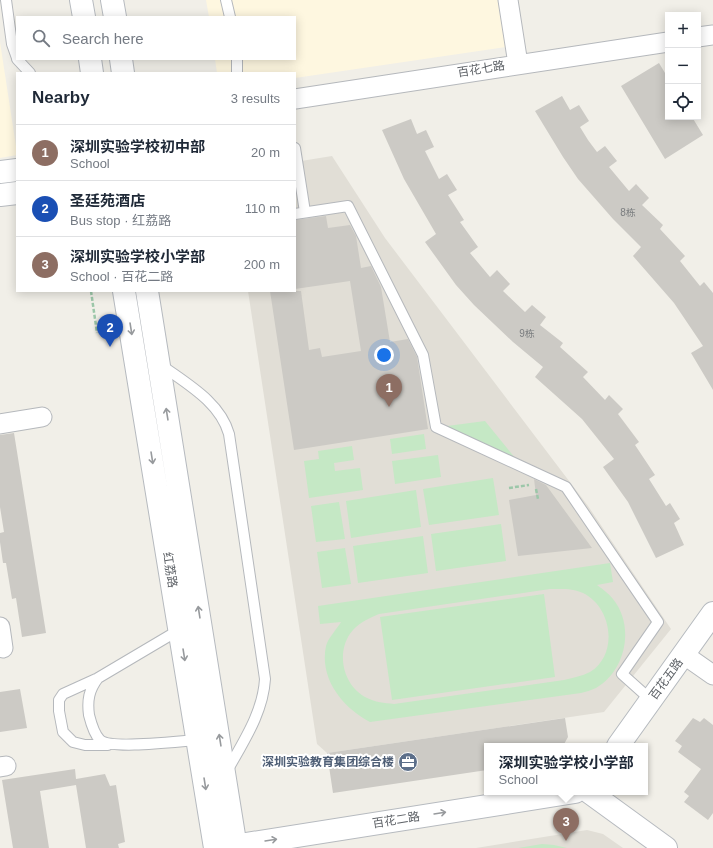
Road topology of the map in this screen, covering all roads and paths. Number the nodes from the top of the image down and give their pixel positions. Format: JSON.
{"nodes":[{"id":1,"x":6,"y":0,"type":"edge"},
{"id":2,"x":81,"y":0,"type":"edge"},
{"id":3,"x":112,"y":0,"type":"edge"},
{"id":4,"x":226,"y":0,"type":"edge"},
{"id":5,"x":508,"y":0,"type":"edge"},
{"id":6,"x":84,"y":16,"type":"edge"},
{"id":7,"x":115,"y":16,"type":"edge"},
{"id":8,"x":230,"y":16,"type":"edge"},
{"id":9,"x":713,"y":35,"type":"edge"},
{"id":10,"x":701,"y":37,"type":"edge"},
{"id":11,"x":665,"y":42,"type":"edge"},
{"id":12,"x":16,"y":56,"type":"edge"},
{"id":13,"x":18,"y":60,"type":"edge"},
{"id":14,"x":90,"y":60,"type":"edge"},
{"id":15,"x":121,"y":60,"type":"edge"},
{"id":16,"x":237,"y":60,"type":"edge"},
{"id":17,"x":518,"y":64,"type":"junction"},
{"id":18,"x":29,"y":72,"type":"edge"},
{"id":19,"x":92,"y":72,"type":"edge"},
{"id":20,"x":123,"y":72,"type":"edge"},
{"id":21,"x":237,"y":72,"type":"edge"},
{"id":22,"x":296,"y":98,"type":"edge"},
{"id":23,"x":296,"y":161,"type":"edge"},
{"id":24,"x":16,"y":170,"type":"edge"},
{"id":25,"x":0,"y":172,"type":"edge"},
{"id":26,"x":16,"y":193,"type":"edge"},
{"id":27,"x":0,"y":196,"type":"edge"},
{"id":28,"x":300,"y":213,"type":"edge"},
{"id":29,"x":91,"y":292,"type":"edge"},
{"id":30,"x":124,"y":292,"type":"edge"},
{"id":31,"x":147,"y":292,"type":"edge"},
{"id":32,"x":97,"y":334,"type":"dead end"},
{"id":33,"x":159,"y":363,"type":"junction"},
{"id":34,"x":42,"y":417,"type":"dead end"},
{"id":35,"x":0,"y":424,"type":"edge"},
{"id":36,"x":509,"y":488,"type":"dead end"},
{"id":37,"x":538,"y":499,"type":"dead end"},
{"id":38,"x":713,"y":613,"type":"edge"},
{"id":39,"x":0,"y":627,"type":"edge"},
{"id":40,"x":180,"y":630,"type":"junction"},
{"id":41,"x":3,"y":648,"type":"dead end"},
{"id":42,"x":683,"y":654,"type":"junction"},
{"id":43,"x":713,"y":675,"type":"edge"},
{"id":44,"x":98,"y":678,"type":"junction"},
{"id":45,"x":651,"y":700,"type":"junction"},
{"id":46,"x":198,"y":740,"type":"junction"},
{"id":47,"x":620,"y":743,"type":"edge"},
{"id":48,"x":115,"y":746,"type":"junction"},
{"id":49,"x":225,"y":775,"type":"junction"},
{"id":50,"x":556,"y":795,"type":"edge"},
{"id":51,"x":593,"y":795,"type":"edge"},
{"id":52,"x":226,"y":847,"type":"edge"},
{"id":53,"x":666,"y":848,"type":"edge"}],
"edges":[{"from":1,"to":12,"type":"lane"},
{"from":2,"to":6,"type":"main road"},
{"from":3,"to":7,"type":"main road"},
{"from":4,"to":8,"type":"lane"},
{"from":5,"to":17,"type":"street"},
{"from":9,"to":10,"type":"street"},
{"from":11,"to":17,"type":"street","name":"百花七路"},
{"from":13,"to":18,"type":"lane"},
{"from":14,"to":19,"type":"main road"},
{"from":15,"to":20,"type":"main road"},
{"from":16,"to":21,"type":"lane"},
{"from":17,"to":22,"type":"street","name":"百花七路"},
{"from":23,"to":28,"type":"lane"},
{"from":24,"to":25,"type":"main road"},
{"from":26,"to":27,"type":"main road"},
{"from":28,"to":45,"type":"lane"},
{"from":29,"to":32,"type":"path"},
{"from":30,"to":40,"type":"main road","name":"红荔路","one_way":true},
{"from":31,"to":33,"type":"main road","name":"红荔路"},
{"from":49,"to":33,"type":"main road","name":"红荔路","one_way":true},
{"from":33,"to":49,"type":"lane"},
{"from":34,"to":35,"type":"street"},
{"from":36,"to":37,"type":"path"},
{"from":38,"to":42,"type":"main road","name":"百花五路"},
{"from":39,"to":41,"type":"street"},
{"from":40,"to":44,"type":"lane"},
{"from":40,"to":46,"type":"main road","name":"红荔路","one_way":true},
{"from":42,"to":43,"type":"street"},
{"from":42,"to":45,"type":"main road","name":"百花五路"},
{"from":44,"to":48,"type":"lane"},
{"from":44,"to":48,"type":"lane"},
{"from":45,"to":47,"type":"main road","name":"百花五路"},
{"from":46,"to":48,"type":"lane"},
{"from":46,"to":52,"type":"main road","name":"红荔路","one_way":true},
{"from":49,"to":52,"type":"main road","name":"红荔路"},
{"from":52,"to":50,"type":"main road","name":"百花二路","one_way":true},
{"from":51,"to":53,"type":"main road"}]}
